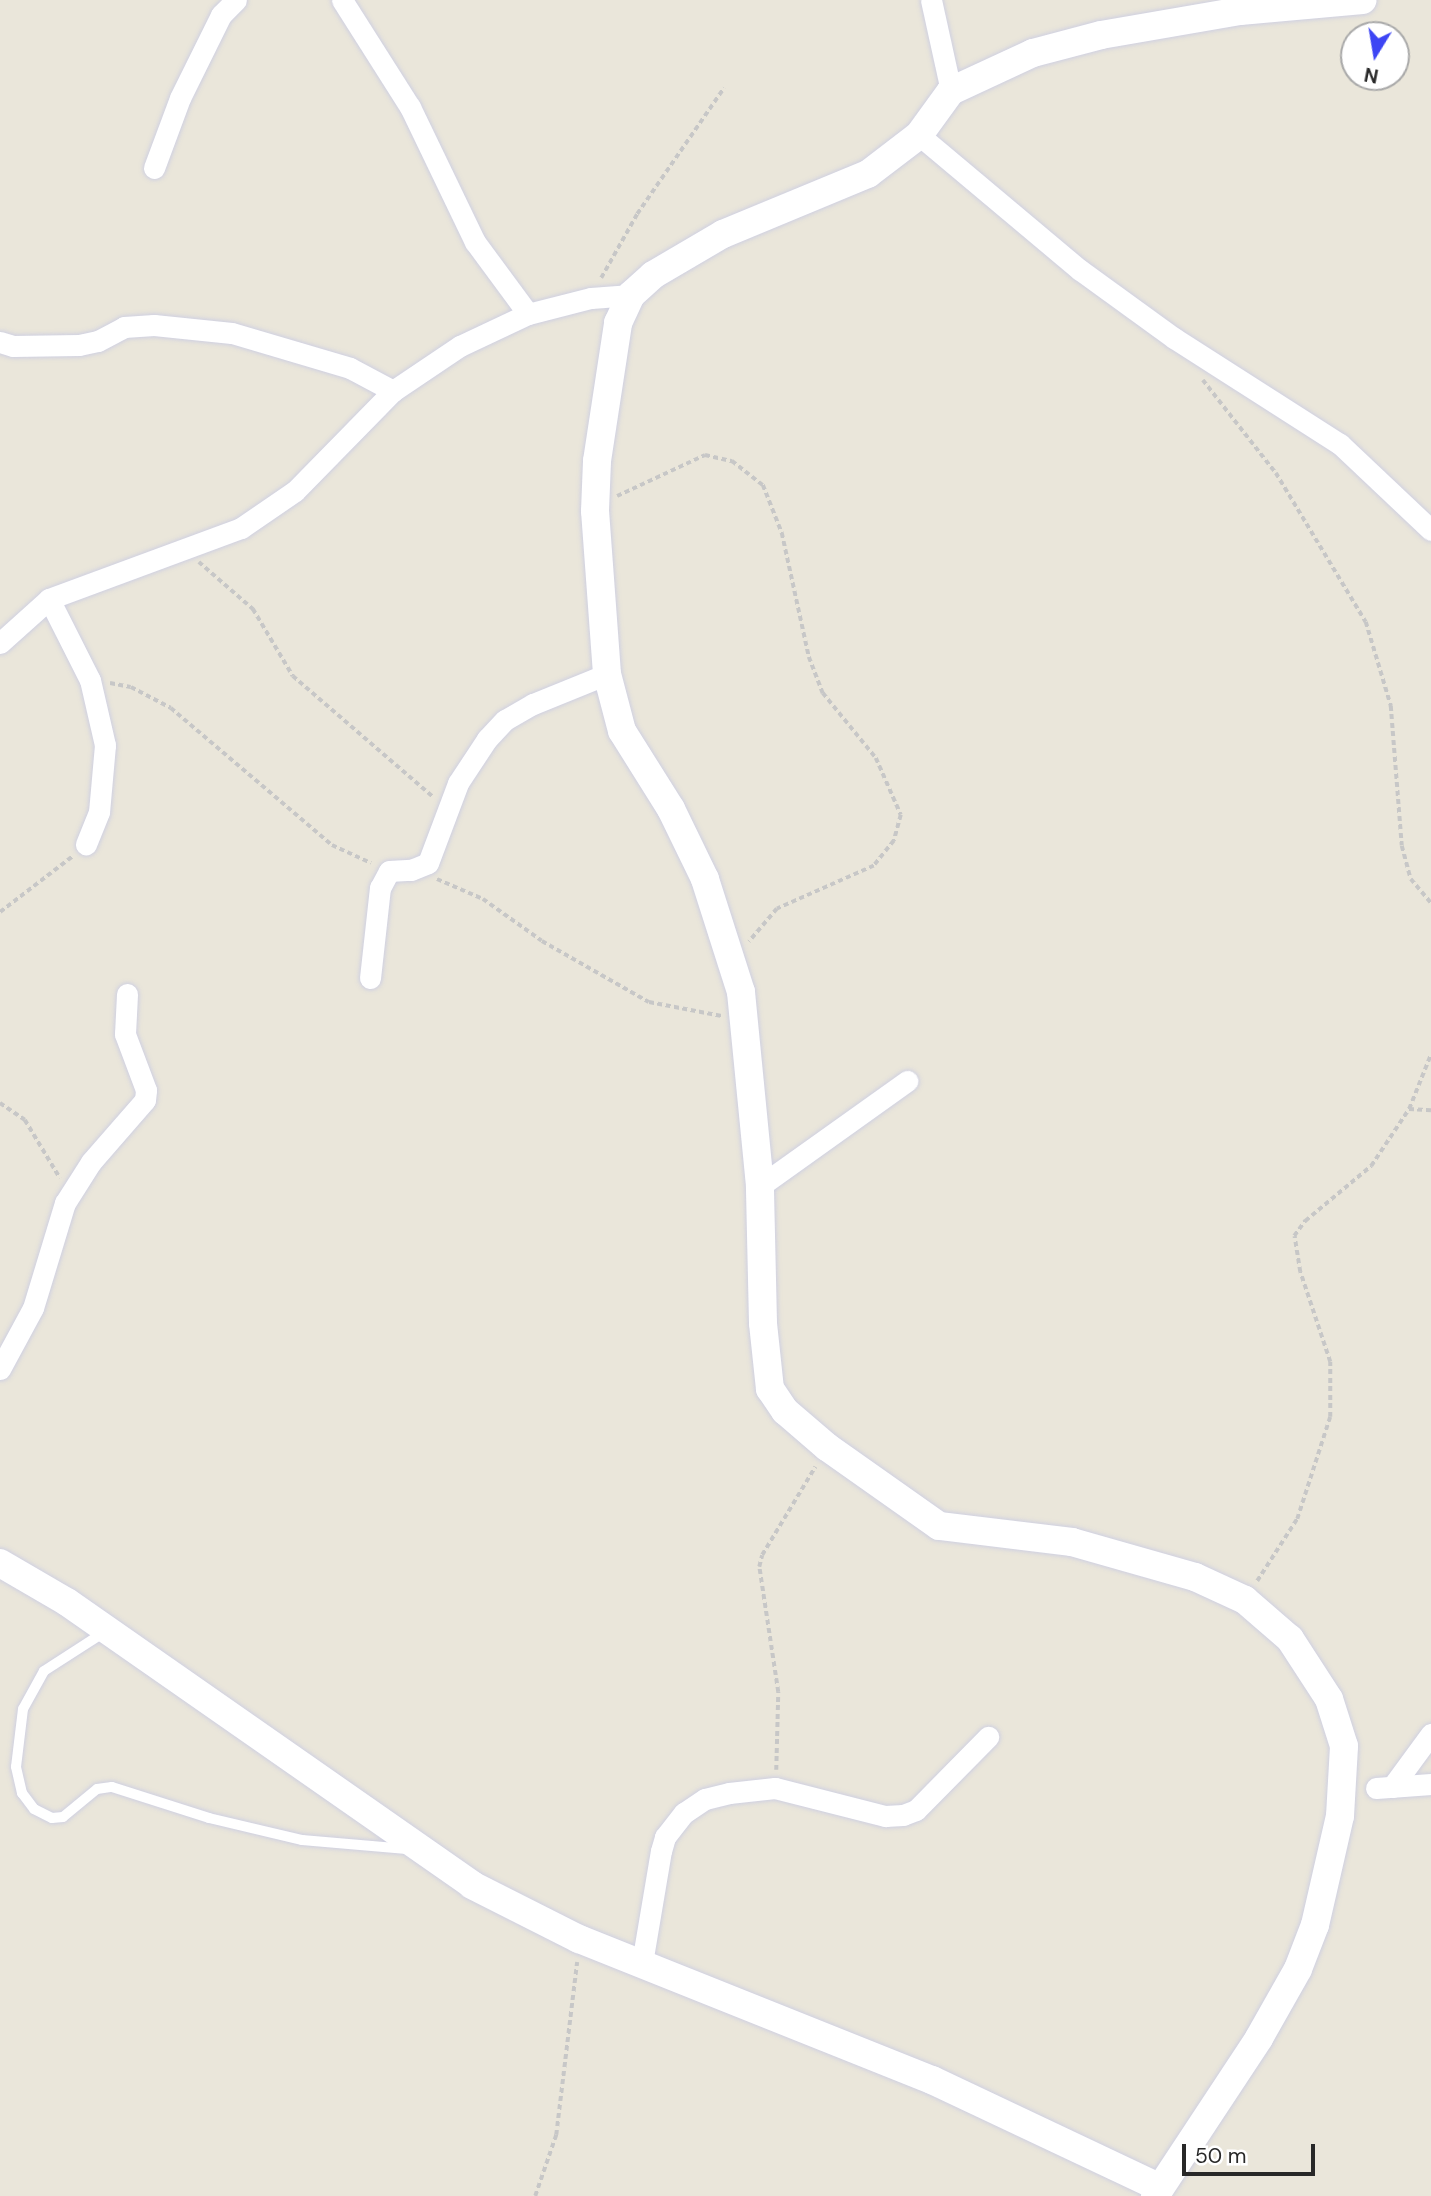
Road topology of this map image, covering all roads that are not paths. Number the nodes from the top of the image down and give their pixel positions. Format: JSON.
{"nodes":[{"id":1,"x":236,"y":0,"type":"edge"},
{"id":2,"x":342,"y":0,"type":"edge"},
{"id":3,"x":931,"y":0,"type":"edge"},
{"id":4,"x":1363,"y":0,"type":"edge"},
{"id":5,"x":951,"y":91,"type":"junction"},
{"id":6,"x":919,"y":135,"type":"junction"},
{"id":7,"x":154,"y":168,"type":"dead end"},
{"id":8,"x":631,"y":295,"type":"junction"},
{"id":9,"x":528,"y":314,"type":"junction"},
{"id":10,"x":0,"y":342,"type":"edge"},
{"id":11,"x":393,"y":391,"type":"junction"},
{"id":12,"x":1431,"y":530,"type":"edge"},
{"id":13,"x":49,"y":599,"type":"junction"},
{"id":14,"x":0,"y":643,"type":"edge"},
{"id":15,"x":607,"y":674,"type":"junction"},
{"id":16,"x":86,"y":845,"type":"road end"},
{"id":17,"x":370,"y":978,"type":"dead end"},
{"id":18,"x":127,"y":994,"type":"dead end"},
{"id":19,"x":907,"y":1081,"type":"dead end"},
{"id":20,"x":760,"y":1186,"type":"junction"},
{"id":21,"x":0,"y":1370,"type":"edge"},
{"id":22,"x":0,"y":1563,"type":"edge"},
{"id":23,"x":107,"y":1630,"type":"junction"},
{"id":24,"x":1431,"y":1734,"type":"edge"},
{"id":25,"x":988,"y":1737,"type":"dead end"},
{"id":26,"x":1431,"y":1784,"type":"edge"},
{"id":27,"x":420,"y":1849,"type":"junction"},
{"id":28,"x":642,"y":1963,"type":"junction"},
{"id":29,"x":1158,"y":2192,"type":"edge"}],
"edges":[{"from":1,"to":7,"type":"street"},
{"from":2,"to":9,"type":"street"},
{"from":3,"to":5,"type":"street"},
{"from":4,"to":5,"type":"street"},
{"from":5,"to":6,"type":"street"},
{"from":6,"to":8,"type":"street"},
{"from":6,"to":12,"type":"street"},
{"from":8,"to":9,"type":"street"},
{"from":8,"to":15,"type":"street"},
{"from":9,"to":11,"type":"street"},
{"from":10,"to":11,"type":"street"},
{"from":11,"to":13,"type":"street"},
{"from":13,"to":14,"type":"street"},
{"from":13,"to":16,"type":"street"},
{"from":15,"to":17,"type":"street"},
{"from":15,"to":20,"type":"street"},
{"from":18,"to":21,"type":"street"},
{"from":19,"to":20,"type":"street"},
{"from":20,"to":29,"type":"street"},
{"from":22,"to":23,"type":"street"},
{"from":23,"to":27,"type":"street"},
{"from":23,"to":27,"type":"lane"},
{"from":24,"to":26,"type":"street"},
{"from":25,"to":28,"type":"street"},
{"from":27,"to":28,"type":"street"},
{"from":28,"to":29,"type":"street"}]}
